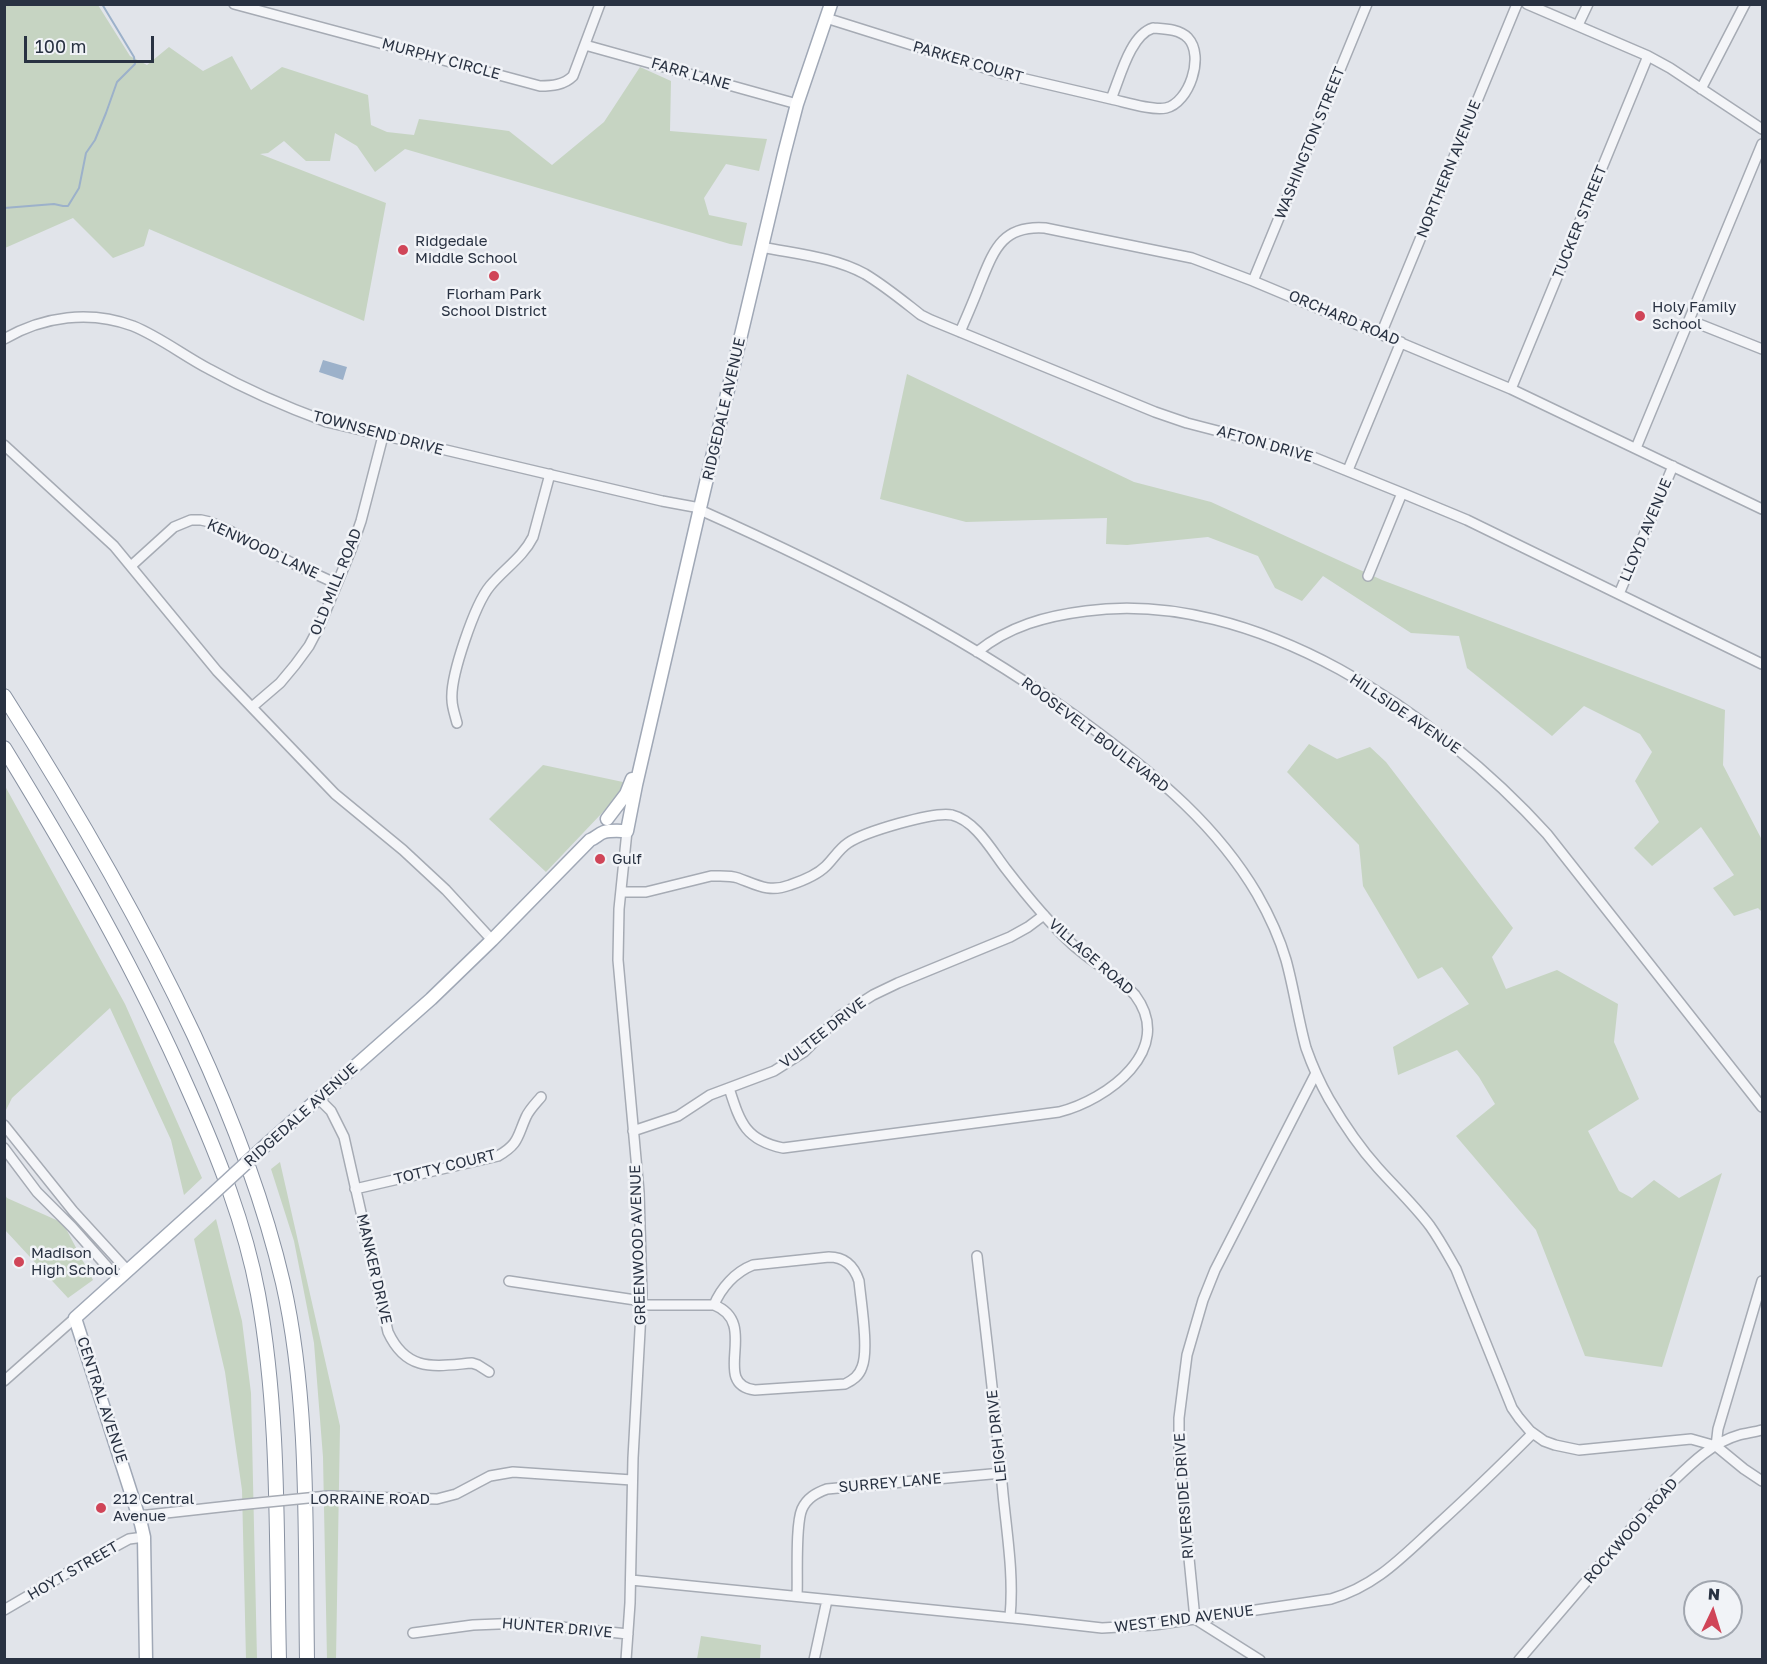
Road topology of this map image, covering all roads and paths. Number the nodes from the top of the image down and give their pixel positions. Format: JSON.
{"nodes":[{"id":1,"x":234,"y":4,"type":"edge"},
{"id":2,"x":600,"y":4,"type":"edge"},
{"id":3,"x":831,"y":4,"type":"edge"},
{"id":4,"x":1367,"y":4,"type":"edge"},
{"id":5,"x":1517,"y":4,"type":"edge"},
{"id":6,"x":1527,"y":4,"type":"edge"},
{"id":7,"x":1588,"y":4,"type":"edge"},
{"id":8,"x":1744,"y":4,"type":"edge"},
{"id":9,"x":826,"y":18,"type":"junction"},
{"id":10,"x":1578,"y":25,"type":"junction"},
{"id":11,"x":585,"y":45,"type":"junction"},
{"id":12,"x":1648,"y":56,"type":"junction"},
{"id":13,"x":1701,"y":89,"type":"junction"},
{"id":14,"x":1111,"y":99,"type":"junction"},
{"id":15,"x":797,"y":104,"type":"junction"},
{"id":16,"x":1762,"y":129,"type":"edge"},
{"id":17,"x":1762,"y":144,"type":"edge"},
{"id":18,"x":762,"y":247,"type":"junction"},
{"id":19,"x":1253,"y":281,"type":"junction"},
{"id":20,"x":1689,"y":320,"type":"junction"},
{"id":21,"x":960,"y":332,"type":"junction"},
{"id":22,"x":1381,"y":334,"type":"junction"},
{"id":23,"x":4,"y":339,"type":"edge"},
{"id":24,"x":1401,"y":342,"type":"junction"},
{"id":25,"x":1762,"y":350,"type":"edge"},
{"id":26,"x":1511,"y":389,"type":"junction"},
{"id":27,"x":383,"y":436,"type":"junction"},
{"id":28,"x":4,"y":445,"type":"edge"},
{"id":29,"x":1636,"y":448,"type":"junction"},
{"id":30,"x":1673,"y":466,"type":"junction"},
{"id":31,"x":1348,"y":470,"type":"junction"},
{"id":32,"x":550,"y":474,"type":"junction"},
{"id":33,"x":1402,"y":493,"type":"junction"},
{"id":34,"x":700,"y":509,"type":"junction"},
{"id":35,"x":1762,"y":509,"type":"edge"},
{"id":36,"x":131,"y":566,"type":"junction"},
{"id":37,"x":1368,"y":576,"type":"dead end"},
{"id":38,"x":338,"y":584,"type":"junction"},
{"id":39,"x":1619,"y":594,"type":"junction"},
{"id":40,"x":977,"y":652,"type":"junction"},
{"id":41,"x":1762,"y":664,"type":"edge"},
{"id":42,"x":4,"y":696,"type":"edge"},
{"id":43,"x":252,"y":707,"type":"junction"},
{"id":44,"x":457,"y":723,"type":"dead end"},
{"id":45,"x":4,"y":748,"type":"edge"},
{"id":46,"x":639,"y":772,"type":"junction"},
{"id":47,"x":630,"y":818,"type":"junction"},
{"id":48,"x":607,"y":819,"type":"junction"},
{"id":49,"x":627,"y":831,"type":"junction"},
{"id":50,"x":590,"y":840,"type":"junction"},
{"id":51,"x":621,"y":892,"type":"junction"},
{"id":52,"x":1044,"y":915,"type":"junction"},
{"id":53,"x":492,"y":940,"type":"junction"},
{"id":54,"x":1316,"y":1073,"type":"junction"},
{"id":55,"x":729,"y":1088,"type":"junction"},
{"id":56,"x":541,"y":1097,"type":"dead end"},
{"id":57,"x":318,"y":1098,"type":"junction"},
{"id":58,"x":1762,"y":1107,"type":"edge"},
{"id":59,"x":4,"y":1125,"type":"edge"},
{"id":60,"x":633,"y":1131,"type":"junction"},
{"id":61,"x":4,"y":1148,"type":"edge"},
{"id":62,"x":355,"y":1189,"type":"junction"},
{"id":63,"x":977,"y":1256,"type":"dead end"},
{"id":64,"x":123,"y":1276,"type":"junction"},
{"id":65,"x":509,"y":1281,"type":"dead end"},
{"id":66,"x":1762,"y":1281,"type":"edge"},
{"id":67,"x":642,"y":1303,"type":"junction"},
{"id":68,"x":714,"y":1305,"type":"junction"},
{"id":69,"x":75,"y":1318,"type":"junction"},
{"id":70,"x":489,"y":1372,"type":"dead end"},
{"id":71,"x":4,"y":1381,"type":"edge"},
{"id":72,"x":1762,"y":1430,"type":"edge"},
{"id":73,"x":1533,"y":1434,"type":"junction"},
{"id":74,"x":1716,"y":1446,"type":"junction"},
{"id":75,"x":1002,"y":1473,"type":"junction"},
{"id":76,"x":632,"y":1480,"type":"junction"},
{"id":77,"x":1762,"y":1481,"type":"edge"},
{"id":78,"x":138,"y":1516,"type":"junction"},
{"id":79,"x":144,"y":1537,"type":"junction"},
{"id":80,"x":631,"y":1580,"type":"junction"},
{"id":81,"x":797,"y":1596,"type":"junction"},
{"id":82,"x":827,"y":1600,"type":"junction"},
{"id":83,"x":4,"y":1610,"type":"edge"},
{"id":84,"x":1010,"y":1617,"type":"junction"},
{"id":85,"x":1195,"y":1619,"type":"junction"},
{"id":86,"x":413,"y":1633,"type":"dead end"},
{"id":87,"x":628,"y":1635,"type":"junction"},
{"id":88,"x":146,"y":1659,"type":"edge"},
{"id":89,"x":279,"y":1659,"type":"edge"},
{"id":90,"x":307,"y":1659,"type":"edge"},
{"id":91,"x":626,"y":1659,"type":"edge"},
{"id":92,"x":814,"y":1659,"type":"edge"},
{"id":93,"x":1260,"y":1659,"type":"edge"},
{"id":94,"x":1520,"y":1659,"type":"edge"}],
"edges":[{"from":1,"to":11,"type":"street","name":"MURPHY CIRCLE"},
{"from":2,"to":11,"type":"street","name":"MURPHY CIRCLE"},
{"from":3,"to":9,"type":"main road","name":"RIDGEDALE AVENUE"},
{"from":4,"to":19,"type":"street","name":"WASHINGTON STREET"},
{"from":5,"to":22,"type":"street","name":"NORTHERN AVENUE"},
{"from":6,"to":10,"type":"street"},
{"from":7,"to":10,"type":"street"},
{"from":8,"to":13,"type":"street"},
{"from":9,"to":14,"type":"street","name":"PARKER COURT"},
{"from":9,"to":15,"type":"main road","name":"RIDGEDALE AVENUE"},
{"from":10,"to":12,"type":"street"},
{"from":11,"to":15,"type":"street","name":"FARR LANE"},
{"from":12,"to":13,"type":"street"},
{"from":12,"to":26,"type":"street","name":"TUCKER STREET"},
{"from":13,"to":16,"type":"street"},
{"from":14,"to":14,"type":"street","name":"PARKER COURT"},
{"from":15,"to":18,"type":"main road","name":"RIDGEDALE AVENUE"},
{"from":17,"to":20,"type":"street"},
{"from":18,"to":21,"type":"street","name":"AFTON DRIVE"},
{"from":18,"to":34,"type":"main road","name":"RIDGEDALE AVENUE"},
{"from":19,"to":21,"type":"street","name":"ORCHARD ROAD"},
{"from":19,"to":22,"type":"street","name":"ORCHARD ROAD"},
{"from":20,"to":25,"type":"street"},
{"from":20,"to":29,"type":"street"},
{"from":21,"to":31,"type":"street","name":"AFTON DRIVE"},
{"from":22,"to":24,"type":"street","name":"ORCHARD ROAD"},
{"from":23,"to":27,"type":"street","name":"TOWNSEND DRIVE"},
{"from":24,"to":26,"type":"street","name":"ORCHARD ROAD"},
{"from":24,"to":31,"type":"street"},
{"from":26,"to":29,"type":"street","name":"ORCHARD ROAD"},
{"from":27,"to":32,"type":"street","name":"TOWNSEND DRIVE"},
{"from":27,"to":38,"type":"street","name":"OLD MILL ROAD"},
{"from":28,"to":36,"type":"street"},
{"from":29,"to":30,"type":"street","name":"ORCHARD ROAD"},
{"from":30,"to":35,"type":"street","name":"ORCHARD ROAD"},
{"from":30,"to":39,"type":"street","name":"LLOYD AVENUE"},
{"from":31,"to":33,"type":"street","name":"AFTON DRIVE"},
{"from":32,"to":34,"type":"street","name":"TOWNSEND DRIVE"},
{"from":32,"to":44,"type":"street"},
{"from":33,"to":37,"type":"street"},
{"from":33,"to":39,"type":"street","name":"AFTON DRIVE"},
{"from":34,"to":40,"type":"street","name":"ROOSEVELT BOULEVARD"},
{"from":34,"to":46,"type":"main road","name":"RIDGEDALE AVENUE"},
{"from":36,"to":38,"type":"street","name":"KENWOOD LANE"},
{"from":36,"to":43,"type":"street"},
{"from":38,"to":43,"type":"street","name":"OLD MILL ROAD"},
{"from":39,"to":41,"type":"street","name":"AFTON DRIVE"},
{"from":40,"to":54,"type":"street","name":"ROOSEVELT BOULEVARD"},
{"from":40,"to":58,"type":"street","name":"HILLSIDE AVENUE"},
{"from":42,"to":90,"type":"highway"},
{"from":43,"to":53,"type":"street"},
{"from":45,"to":89,"type":"highway"},
{"from":46,"to":47,"type":"main road","name":"RIDGEDALE AVENUE"},
{"from":46,"to":48,"type":"main road","name":"RIDGEDALE AVENUE"},
{"from":47,"to":48,"type":"main road"},
{"from":47,"to":49,"type":"main road","name":"RIDGEDALE AVENUE"},
{"from":48,"to":50,"type":"main road","name":"RIDGEDALE AVENUE"},
{"from":49,"to":50,"type":"main road","name":"RIDGEDALE AVENUE"},
{"from":49,"to":51,"type":"street","name":"GREENWOOD AVENUE"},
{"from":50,"to":53,"type":"main road","name":"RIDGEDALE AVENUE"},
{"from":51,"to":52,"type":"street","name":"VILLAGE ROAD"},
{"from":51,"to":60,"type":"street","name":"GREENWOOD AVENUE"},
{"from":52,"to":55,"type":"street","name":"VULTEE DRIVE"},
{"from":52,"to":55,"type":"street","name":"VILLAGE ROAD"},
{"from":53,"to":57,"type":"main road","name":"RIDGEDALE AVENUE"},
{"from":54,"to":73,"type":"street","name":"ROOSEVELT BOULEVARD"},
{"from":54,"to":85,"type":"street","name":"RIVERSIDE DRIVE"},
{"from":55,"to":60,"type":"street","name":"VULTEE DRIVE"},
{"from":56,"to":62,"type":"street","name":"TOTTY COURT"},
{"from":57,"to":62,"type":"street","name":"MANKER DRIVE"},
{"from":57,"to":64,"type":"main road","name":"RIDGEDALE AVENUE","bridge":true},
{"from":59,"to":64,"type":"street"},
{"from":60,"to":67,"type":"street","name":"GREENWOOD AVENUE"},
{"from":61,"to":64,"type":"street"},
{"from":62,"to":70,"type":"street","name":"MANKER DRIVE"},
{"from":63,"to":75,"type":"street","name":"LEIGH DRIVE"},
{"from":64,"to":69,"type":"main road","name":"RIDGEDALE AVENUE"},
{"from":65,"to":67,"type":"street"},
{"from":66,"to":74,"type":"street"},
{"from":67,"to":68,"type":"street"},
{"from":67,"to":76,"type":"street","name":"GREENWOOD AVENUE"},
{"from":68,"to":68,"type":"street"},
{"from":69,"to":71,"type":"street","name":"RIDGEDALE AVENUE"},
{"from":69,"to":78,"type":"main road","name":"CENTRAL AVENUE"},
{"from":72,"to":74,"type":"street","name":"ROCKWOOD ROAD"},
{"from":73,"to":74,"type":"street","name":"ROOSEVELT BOULEVARD"},
{"from":73,"to":85,"type":"street","name":"WEST END AVENUE"},
{"from":74,"to":77,"type":"street"},
{"from":74,"to":94,"type":"street","name":"ROCKWOOD ROAD"},
{"from":75,"to":81,"type":"street","name":"SURREY LANE"},
{"from":75,"to":84,"type":"street","name":"LEIGH DRIVE"},
{"from":76,"to":78,"type":"street","name":"LORRAINE ROAD","bridge":true},
{"from":76,"to":80,"type":"street","name":"GREENWOOD AVENUE"},
{"from":78,"to":79,"type":"main road","name":"CENTRAL AVENUE"},
{"from":79,"to":83,"type":"street","name":"HOYT STREET"},
{"from":79,"to":88,"type":"main road","name":"CENTRAL AVENUE"},
{"from":80,"to":81,"type":"street","name":"WEST END AVENUE"},
{"from":80,"to":87,"type":"street","name":"GREENWOOD AVENUE"},
{"from":81,"to":82,"type":"street","name":"WEST END AVENUE"},
{"from":82,"to":84,"type":"street","name":"WEST END AVENUE"},
{"from":82,"to":92,"type":"street"},
{"from":84,"to":85,"type":"street","name":"WEST END AVENUE"},
{"from":85,"to":93,"type":"street"},
{"from":86,"to":87,"type":"street","name":"HUNTER DRIVE"},
{"from":87,"to":91,"type":"street","name":"GREENWOOD AVENUE"}]}
